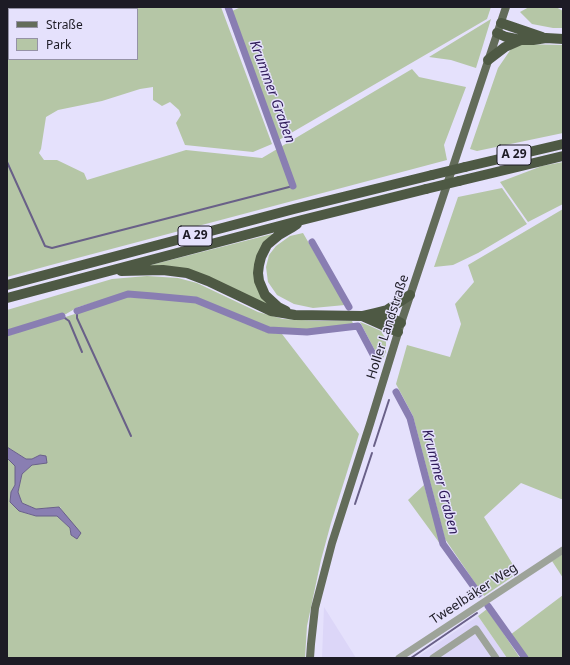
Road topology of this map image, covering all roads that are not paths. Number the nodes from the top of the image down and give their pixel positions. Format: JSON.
{"nodes":[{"id":1,"x":506,"y":7,"type":"edge"},
{"id":2,"x":501,"y":23,"type":"junction"},
{"id":3,"x":497,"y":33,"type":"junction"},
{"id":4,"x":546,"y":38,"type":"junction"},
{"id":5,"x":563,"y":39,"type":"edge"},
{"id":6,"x":522,"y":40,"type":"junction"},
{"id":7,"x":488,"y":60,"type":"junction"},
{"id":8,"x":563,"y":144,"type":"edge"},
{"id":9,"x":563,"y":156,"type":"edge"},
{"id":10,"x":302,"y":220,"type":"junction"},
{"id":11,"x":109,"y":270,"type":"junction"},
{"id":12,"x":7,"y":285,"type":"edge"},
{"id":13,"x":410,"y":295,"type":"junction"},
{"id":14,"x":7,"y":298,"type":"edge"},
{"id":15,"x":375,"y":313,"type":"junction"},
{"id":16,"x":295,"y":315,"type":"junction"},
{"id":17,"x":362,"y":316,"type":"junction"},
{"id":18,"x":399,"y":328,"type":"junction"},
{"id":19,"x":563,"y":550,"type":"edge"},
{"id":20,"x":310,"y":658,"type":"edge"},
{"id":21,"x":399,"y":658,"type":"edge"},
{"id":22,"x":433,"y":658,"type":"edge"},
{"id":23,"x":496,"y":658,"type":"edge"}],
"edges":[{"from":1,"to":2,"type":"main road","name":"Holler Landstraße"},
{"from":2,"to":3,"type":"main road","name":"Holler Landstraße"},
{"from":2,"to":4,"type":"highway"},
{"from":3,"to":6,"type":"highway"},
{"from":3,"to":7,"type":"main road","name":"Holler Landstraße"},
{"from":4,"to":5,"type":"highway"},
{"from":4,"to":6,"type":"highway"},
{"from":6,"to":7,"type":"highway"},
{"from":7,"to":13,"type":"main road","name":"Holler Landstraße"},
{"from":8,"to":12,"type":"highway","number":"A 29","bridge":true},
{"from":9,"to":10,"type":"highway","number":"A 29","bridge":true},
{"from":10,"to":11,"type":"highway","number":"A 29"},
{"from":10,"to":16,"type":"highway"},
{"from":11,"to":14,"type":"highway","number":"A 29"},
{"from":11,"to":16,"type":"highway"},
{"from":13,"to":15,"type":"highway"},
{"from":13,"to":18,"type":"main road","name":"Holler Landstraße"},
{"from":15,"to":17,"type":"highway"},
{"from":15,"to":18,"type":"highway"},
{"from":16,"to":17,"type":"highway"},
{"from":17,"to":18,"type":"highway"},
{"from":18,"to":20,"type":"main road","name":"Holler Landstraße"},
{"from":19,"to":21,"type":"street","name":"Tweelbäker Weg"},
{"from":22,"to":23,"type":"street"}]}
